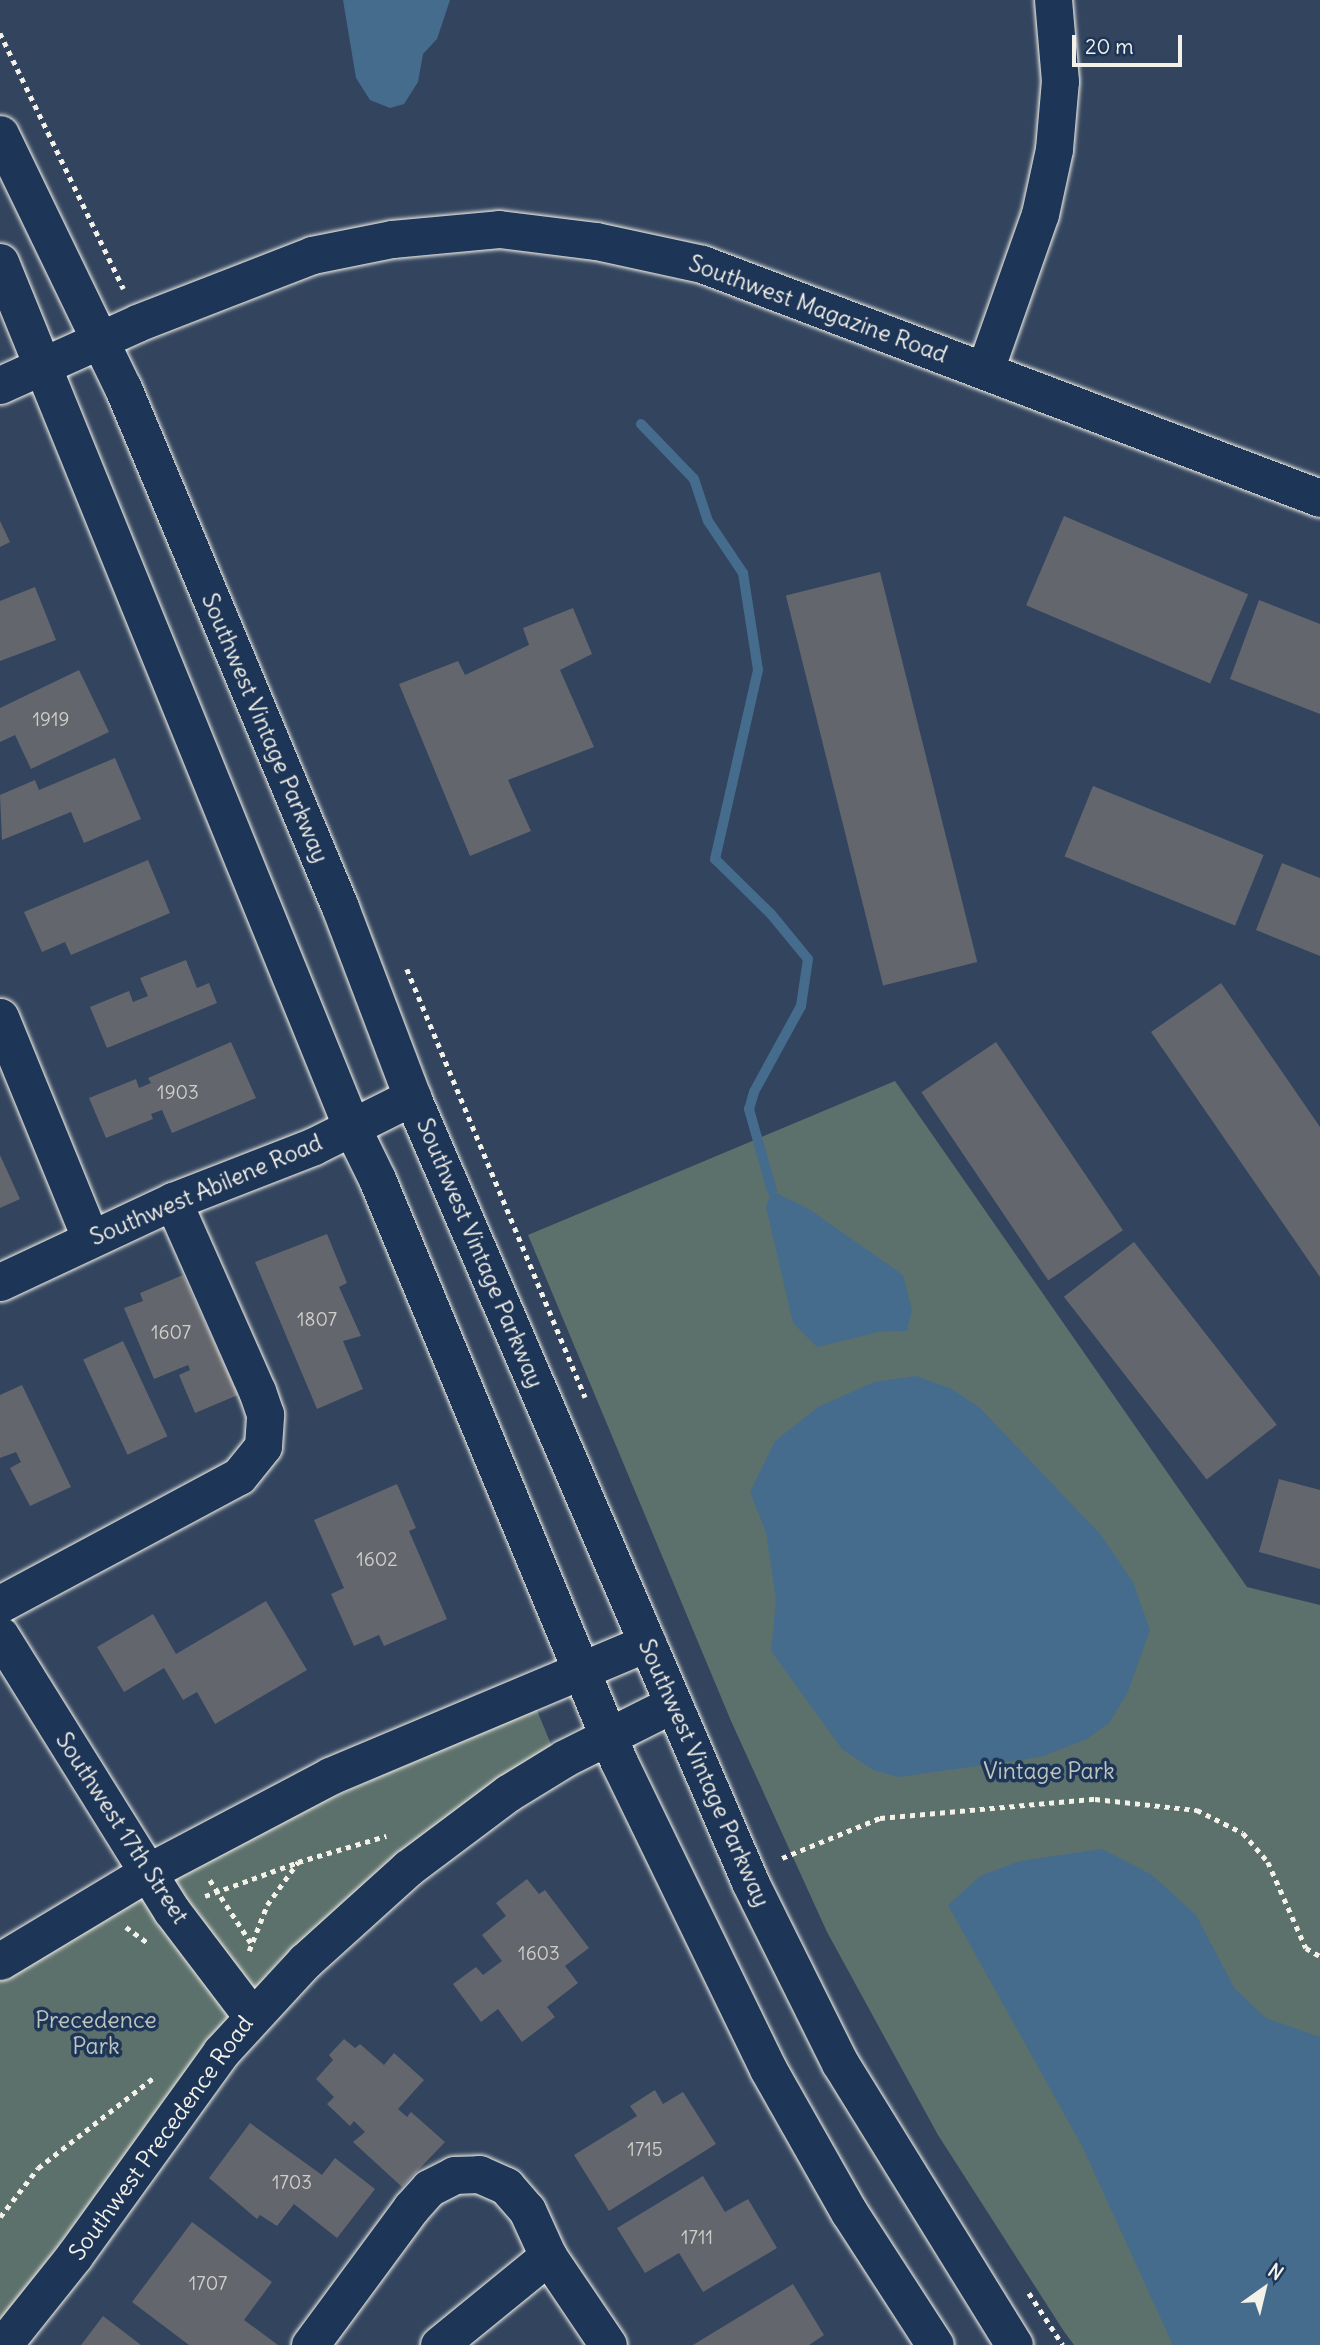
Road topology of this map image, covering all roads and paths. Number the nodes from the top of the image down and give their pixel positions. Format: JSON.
{"nodes":[{"id":1,"x":1054,"y":0,"type":"edge"},
{"id":2,"x":0,"y":33,"type":"edge"},
{"id":3,"x":0,"y":134,"type":"edge"},
{"id":4,"x":0,"y":262,"type":"edge"},
{"id":5,"x":137,"y":323,"type":"junction"},
{"id":6,"x":101,"y":339,"type":"junction"},
{"id":7,"x":42,"y":366,"type":"junction"},
{"id":8,"x":985,"y":370,"type":"junction"},
{"id":9,"x":0,"y":385,"type":"edge"},
{"id":10,"x":1320,"y":498,"type":"edge"},
{"id":11,"x":402,"y":957,"type":"dead end"},
{"id":12,"x":0,"y":1017,"type":"edge"},
{"id":13,"x":412,"y":1097,"type":"junction"},
{"id":14,"x":352,"y":1128,"type":"junction"},
{"id":15,"x":173,"y":1201,"type":"junction"},
{"id":16,"x":90,"y":1238,"type":"junction"},
{"id":17,"x":0,"y":1282,"type":"edge"},
{"id":18,"x":587,"y":1402,"type":"dead end"},
{"id":19,"x":0,"y":1604,"type":"edge"},
{"id":20,"x":0,"y":1635,"type":"edge"},
{"id":21,"x":647,"y":1643,"type":"junction"},
{"id":22,"x":580,"y":1670,"type":"junction"},
{"id":23,"x":673,"y":1704,"type":"junction"},
{"id":24,"x":608,"y":1736,"type":"junction"},
{"id":25,"x":778,"y":1847,"type":"dead end"},
{"id":26,"x":192,"y":1851,"type":"junction"},
{"id":27,"x":782,"y":1858,"type":"junction"},
{"id":28,"x":788,"y":1869,"type":"dead end"},
{"id":29,"x":148,"y":1872,"type":"junction"},
{"id":30,"x":109,"y":1895,"type":"junction"},
{"id":31,"x":149,"y":1944,"type":"dead end"},
{"id":32,"x":252,"y":1944,"type":"dead end"},
{"id":33,"x":1320,"y":1956,"type":"edge"},
{"id":34,"x":0,"y":1961,"type":"edge"},
{"id":35,"x":251,"y":2015,"type":"junction"},
{"id":36,"x":548,"y":2256,"type":"junction"},
{"id":37,"x":1024,"y":2286,"type":"dead end"},
{"id":38,"x":3,"y":2345,"type":"edge"},
{"id":39,"x":310,"y":2345,"type":"edge"},
{"id":40,"x":439,"y":2345,"type":"edge"},
{"id":41,"x":608,"y":2345,"type":"edge"},
{"id":42,"x":935,"y":2345,"type":"edge"},
{"id":43,"x":1014,"y":2345,"type":"edge"},
{"id":44,"x":1063,"y":2345,"type":"edge"}],
"edges":[{"from":1,"to":8,"type":"street"},
{"from":2,"to":5,"type":"path"},
{"from":3,"to":6,"type":"street","name":"Southwest Vintage Parkway"},
{"from":4,"to":7,"type":"street"},
{"from":5,"to":6,"type":"street","name":"Southwest Magazine Road"},
{"from":5,"to":8,"type":"street","name":"Southwest Magazine Road"},
{"from":6,"to":7,"type":"street","name":"Southwest Magazine Road"},
{"from":6,"to":13,"type":"street","name":"Southwest Vintage Parkway"},
{"from":7,"to":9,"type":"street","name":"Southwest Magazine Road"},
{"from":7,"to":14,"type":"street"},
{"from":8,"to":10,"type":"street","name":"Southwest Magazine Road"},
{"from":11,"to":18,"type":"path"},
{"from":12,"to":16,"type":"street"},
{"from":13,"to":14,"type":"street","name":"Southwest Abilene Road"},
{"from":13,"to":21,"type":"street","name":"Southwest Vintage Parkway"},
{"from":14,"to":15,"type":"street","name":"Southwest Abilene Road"},
{"from":14,"to":22,"type":"street"},
{"from":15,"to":16,"type":"street","name":"Southwest Abilene Road"},
{"from":15,"to":19,"type":"street"},
{"from":16,"to":17,"type":"street","name":"Southwest Abilene Road"},
{"from":20,"to":29,"type":"street","name":"Southwest 17th Street"},
{"from":21,"to":22,"type":"street"},
{"from":21,"to":23,"type":"street","name":"Southwest Vintage Parkway"},
{"from":22,"to":24,"type":"street"},
{"from":22,"to":26,"type":"street"},
{"from":23,"to":24,"type":"street","name":"Southwest Precedence Road"},
{"from":23,"to":43,"type":"street","name":"Southwest Vintage Parkway"},
{"from":24,"to":35,"type":"street","name":"Southwest Precedence Road"},
{"from":24,"to":42,"type":"street"},
{"from":25,"to":27,"type":"path"},
{"from":26,"to":29,"type":"street"},
{"from":26,"to":32,"type":"path"},
{"from":27,"to":28,"type":"path"},
{"from":27,"to":33,"type":"path"},
{"from":29,"to":30,"type":"street"},
{"from":29,"to":35,"type":"street","name":"Southwest 17th Street"},
{"from":30,"to":31,"type":"path"},
{"from":30,"to":34,"type":"street"},
{"from":35,"to":38,"type":"street","name":"Southwest Precedence Road"},
{"from":36,"to":39,"type":"street"},
{"from":36,"to":40,"type":"street"},
{"from":36,"to":41,"type":"street"},
{"from":37,"to":44,"type":"path"}]}
